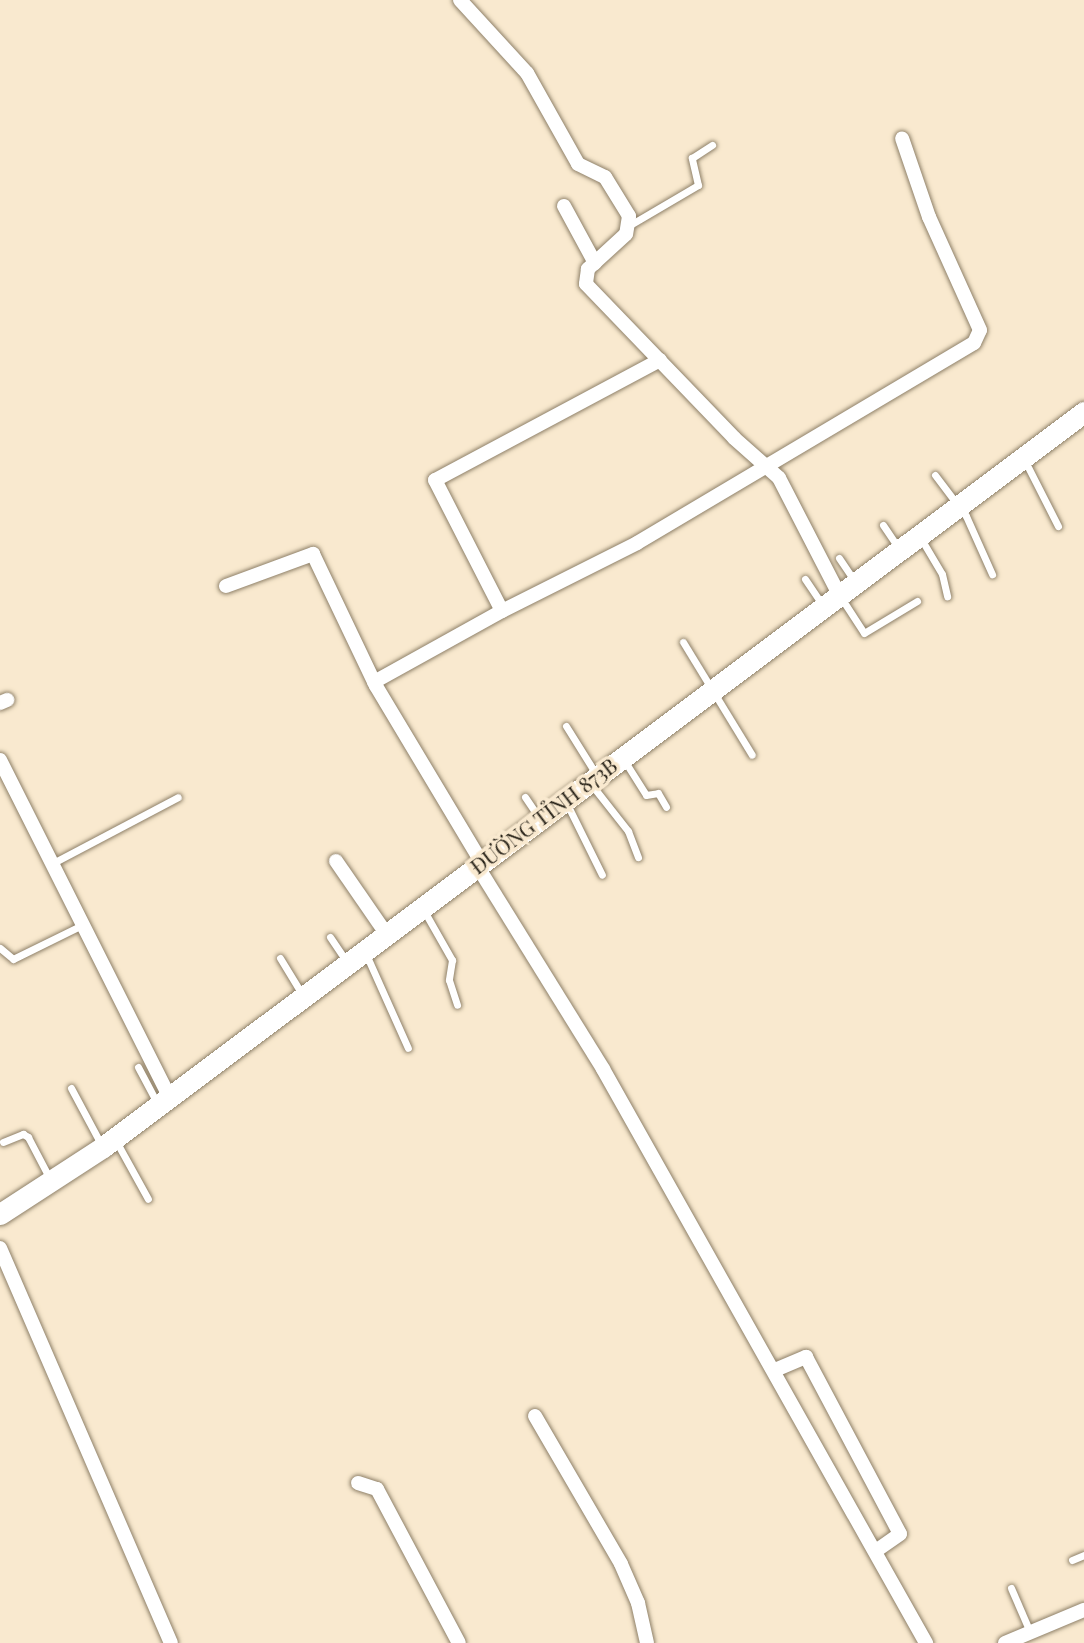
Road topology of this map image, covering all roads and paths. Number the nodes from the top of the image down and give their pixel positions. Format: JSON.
{"nodes":[{"id":1,"x":460,"y":0,"type":"edge"},
{"id":2,"x":902,"y":138,"type":"dead end"},
{"id":3,"x":712,"y":145,"type":"dead end"},
{"id":4,"x":564,"y":206,"type":"dead end"},
{"id":5,"x":630,"y":225,"type":"junction"},
{"id":6,"x":595,"y":263,"type":"junction"},
{"id":7,"x":660,"y":360,"type":"junction"},
{"id":8,"x":1084,"y":412,"type":"edge"},
{"id":9,"x":1023,"y":457,"type":"junction"},
{"id":10,"x":768,"y":466,"type":"junction"},
{"id":11,"x":935,"y":475,"type":"dead end"},
{"id":12,"x":960,"y":506,"type":"junction"},
{"id":13,"x":883,"y":525,"type":"dead end"},
{"id":14,"x":1058,"y":526,"type":"dead end"},
{"id":15,"x":920,"y":536,"type":"junction"},
{"id":16,"x":901,"y":550,"type":"junction"},
{"id":17,"x":839,"y":558,"type":"dead end"},
{"id":18,"x":992,"y":574,"type":"dead end"},
{"id":19,"x":805,"y":579,"type":"dead end"},
{"id":20,"x":226,"y":586,"type":"dead end"},
{"id":21,"x":840,"y":596,"type":"junction"},
{"id":22,"x":947,"y":596,"type":"dead end"},
{"id":23,"x":918,"y":601,"type":"dead end"},
{"id":24,"x":502,"y":611,"type":"junction"},
{"id":25,"x":683,"y":642,"type":"dead end"},
{"id":26,"x":374,"y":682,"type":"junction"},
{"id":27,"x":713,"y":689,"type":"junction"},
{"id":28,"x":566,"y":726,"type":"dead end"},
{"id":29,"x":752,"y":755,"type":"dead end"},
{"id":30,"x":621,"y":757,"type":"junction"},
{"id":31,"x":0,"y":760,"type":"edge"},
{"id":32,"x":592,"y":778,"type":"junction"},
{"id":33,"x":178,"y":797,"type":"dead end"},
{"id":34,"x":525,"y":797,"type":"dead end"},
{"id":35,"x":564,"y":798,"type":"junction"},
{"id":36,"x":666,"y":807,"type":"dead end"},
{"id":37,"x":539,"y":817,"type":"junction"},
{"id":38,"x":638,"y":857,"type":"dead end"},
{"id":39,"x":336,"y":861,"type":"dead end"},
{"id":40,"x":478,"y":862,"type":"junction"},
{"id":41,"x":53,"y":863,"type":"junction"},
{"id":42,"x":602,"y":875,"type":"dead end"},
{"id":43,"x":421,"y":905,"type":"junction"},
{"id":44,"x":85,"y":924,"type":"junction"},
{"id":45,"x":385,"y":932,"type":"junction"},
{"id":46,"x":330,"y":937,"type":"dead end"},
{"id":47,"x":0,"y":948,"type":"edge"},
{"id":48,"x":355,"y":955,"type":"junction"},
{"id":49,"x":280,"y":958,"type":"dead end"},
{"id":50,"x":302,"y":995,"type":"junction"},
{"id":51,"x":457,"y":1005,"type":"dead end"},
{"id":52,"x":408,"y":1048,"type":"dead end"},
{"id":53,"x":138,"y":1067,"type":"dead end"},
{"id":54,"x":71,"y":1088,"type":"dead end"},
{"id":55,"x":162,"y":1098,"type":"junction"},
{"id":56,"x":3,"y":1142,"type":"dead end"},
{"id":57,"x":108,"y":1142,"type":"junction"},
{"id":58,"x":52,"y":1182,"type":"junction"},
{"id":59,"x":148,"y":1199,"type":"dead end"},
{"id":60,"x":0,"y":1214,"type":"edge"},
{"id":61,"x":0,"y":1248,"type":"edge"},
{"id":62,"x":775,"y":1370,"type":"junction"},
{"id":63,"x":535,"y":1416,"type":"dead end"},
{"id":64,"x":358,"y":1483,"type":"dead end"},
{"id":65,"x":876,"y":1551,"type":"junction"},
{"id":66,"x":1084,"y":1555,"type":"edge"},
{"id":67,"x":1072,"y":1560,"type":"dead end"},
{"id":68,"x":1011,"y":1588,"type":"dead end"},
{"id":69,"x":1084,"y":1610,"type":"edge"},
{"id":70,"x":1030,"y":1632,"type":"junction"},
{"id":71,"x":171,"y":1643,"type":"edge"},
{"id":72,"x":459,"y":1643,"type":"edge"},
{"id":73,"x":647,"y":1643,"type":"edge"},
{"id":74,"x":926,"y":1643,"type":"edge"},
{"id":75,"x":1005,"y":1643,"type":"edge"}],
"edges":[{"from":1,"to":5,"type":"street"},
{"from":2,"to":10,"type":"street"},
{"from":3,"to":5,"type":"lane"},
{"from":4,"to":6,"type":"street"},
{"from":5,"to":6,"type":"street"},
{"from":6,"to":7,"type":"street"},
{"from":7,"to":10,"type":"street"},
{"from":7,"to":24,"type":"street"},
{"from":8,"to":9,"type":"main road","name":"ĐƯỜNG TỈNH 873B"},
{"from":9,"to":12,"type":"main road","name":"ĐƯỜNG TỈNH 873B"},
{"from":9,"to":14,"type":"lane"},
{"from":10,"to":21,"type":"street"},
{"from":10,"to":24,"type":"street"},
{"from":11,"to":12,"type":"lane"},
{"from":12,"to":15,"type":"main road","name":"ĐƯỜNG TỈNH 873B"},
{"from":12,"to":18,"type":"lane"},
{"from":13,"to":16,"type":"lane"},
{"from":15,"to":16,"type":"main road","name":"ĐƯỜNG TỈNH 873B"},
{"from":15,"to":22,"type":"lane"},
{"from":16,"to":21,"type":"main road","name":"ĐƯỜNG TỈNH 873B"},
{"from":17,"to":21,"type":"lane"},
{"from":19,"to":21,"type":"lane"},
{"from":20,"to":26,"type":"street"},
{"from":21,"to":23,"type":"lane"},
{"from":21,"to":27,"type":"main road","name":"ĐƯỜNG TỈNH 873B"},
{"from":24,"to":26,"type":"street"},
{"from":25,"to":27,"type":"lane"},
{"from":26,"to":40,"type":"street"},
{"from":27,"to":29,"type":"lane"},
{"from":27,"to":30,"type":"main road","name":"ĐƯỜNG TỈNH 873B"},
{"from":28,"to":32,"type":"lane"},
{"from":30,"to":32,"type":"main road","name":"ĐƯỜNG TỈNH 873B"},
{"from":30,"to":36,"type":"lane"},
{"from":31,"to":41,"type":"street"},
{"from":32,"to":35,"type":"main road","name":"ĐƯỜNG TỈNH 873B"},
{"from":32,"to":38,"type":"lane"},
{"from":33,"to":41,"type":"lane"},
{"from":34,"to":37,"type":"lane"},
{"from":35,"to":37,"type":"main road","name":"ĐƯỜNG TỈNH 873B"},
{"from":35,"to":42,"type":"lane"},
{"from":37,"to":40,"type":"main road","name":"ĐƯỜNG TỈNH 873B"},
{"from":39,"to":45,"type":"street"},
{"from":40,"to":43,"type":"main road","name":"ĐƯỜNG TỈNH 873B"},
{"from":40,"to":62,"type":"street"},
{"from":41,"to":44,"type":"street"},
{"from":43,"to":45,"type":"main road","name":"ĐƯỜNG TỈNH 873B"},
{"from":43,"to":51,"type":"lane"},
{"from":44,"to":47,"type":"lane"},
{"from":44,"to":55,"type":"street"},
{"from":45,"to":48,"type":"main road","name":"ĐƯỜNG TỈNH 873B"},
{"from":46,"to":48,"type":"lane"},
{"from":48,"to":50,"type":"main road","name":"ĐƯỜNG TỈNH 873B"},
{"from":48,"to":52,"type":"lane"},
{"from":49,"to":50,"type":"lane"},
{"from":50,"to":55,"type":"main road","name":"ĐƯỜNG TỈNH 873B"},
{"from":53,"to":55,"type":"lane"},
{"from":54,"to":57,"type":"lane"},
{"from":55,"to":57,"type":"main road","name":"ĐƯỜNG TỈNH 873B"},
{"from":56,"to":58,"type":"lane"},
{"from":57,"to":58,"type":"main road","name":"ĐƯỜNG TỈNH 873B"},
{"from":57,"to":59,"type":"lane"},
{"from":58,"to":60,"type":"main road","name":"ĐƯỜNG TỈNH 873B"},
{"from":61,"to":71,"type":"street"},
{"from":62,"to":65,"type":"street"},
{"from":62,"to":65,"type":"street"},
{"from":63,"to":73,"type":"street"},
{"from":64,"to":72,"type":"street"},
{"from":65,"to":74,"type":"street"},
{"from":66,"to":67,"type":"lane"},
{"from":68,"to":70,"type":"lane"},
{"from":69,"to":70,"type":"street"},
{"from":70,"to":75,"type":"street"}]}
